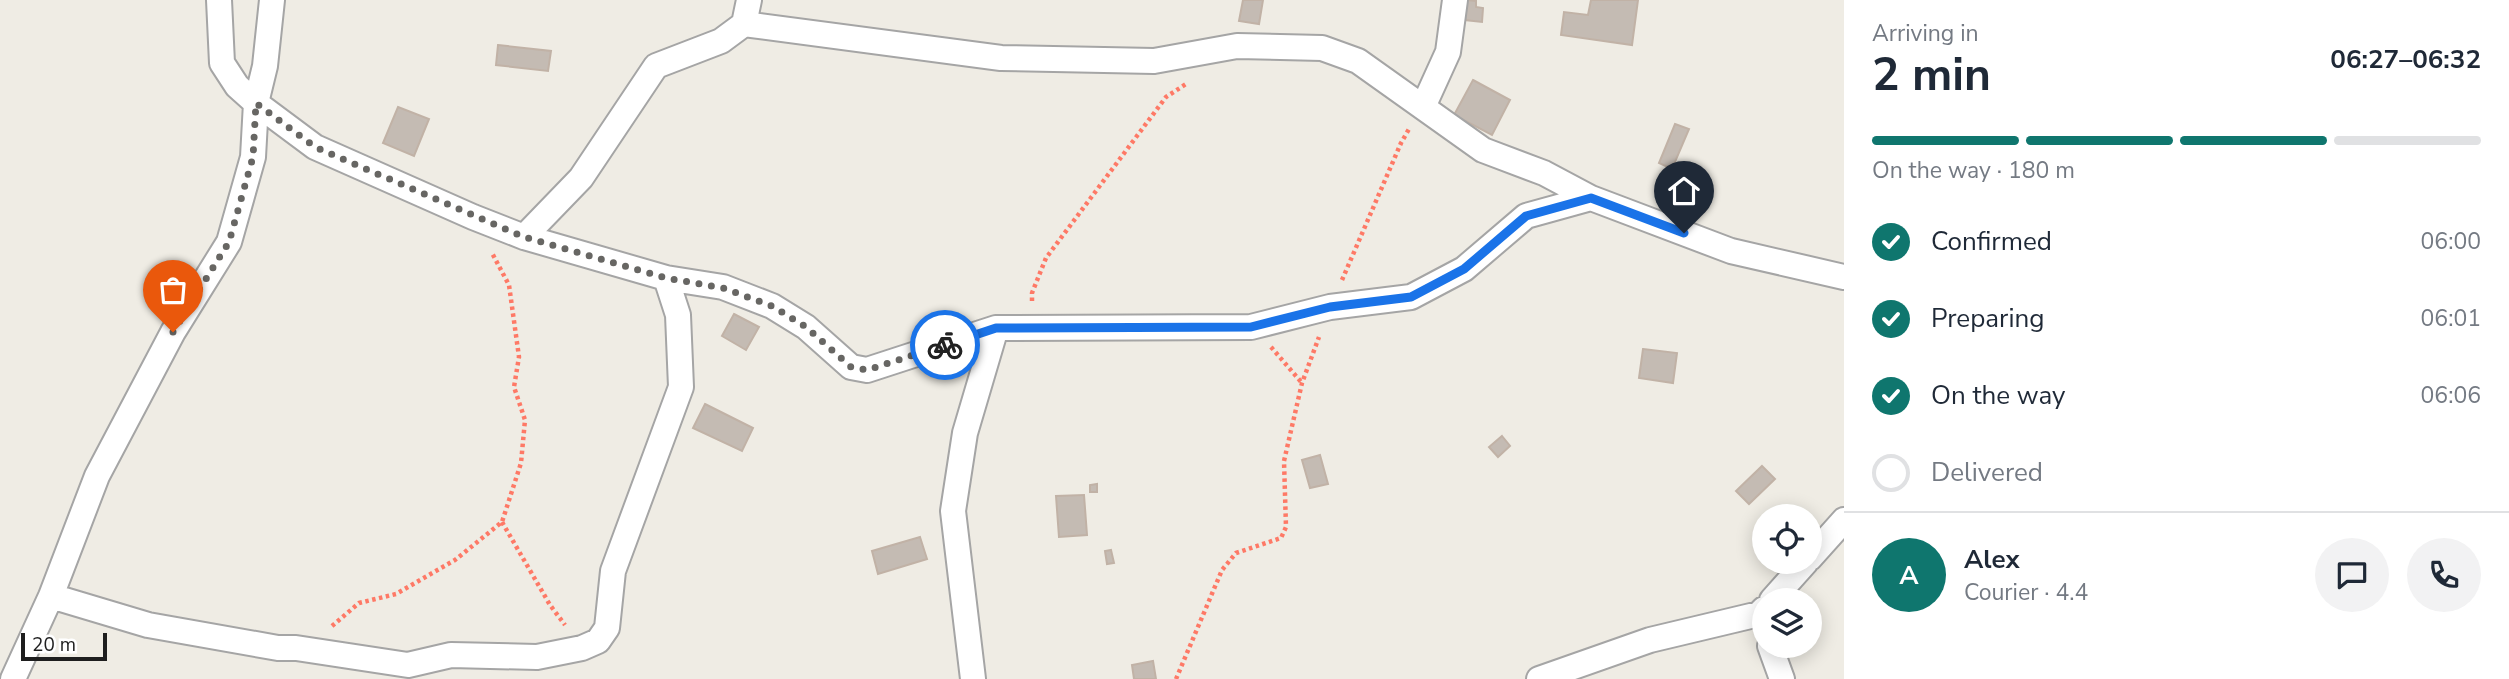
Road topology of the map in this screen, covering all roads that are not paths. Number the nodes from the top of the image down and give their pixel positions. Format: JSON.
{"nodes":[{"id":1,"x":219,"y":0,"type":"edge"},
{"id":2,"x":272,"y":0,"type":"edge"},
{"id":3,"x":749,"y":0,"type":"edge"},
{"id":4,"x":1455,"y":0,"type":"edge"},
{"id":5,"x":744,"y":24,"type":"junction"},
{"id":6,"x":256,"y":103,"type":"junction"},
{"id":7,"x":1423,"y":107,"type":"junction"},
{"id":8,"x":1544,"y":173,"type":"junction"},
{"id":9,"x":1591,"y":198,"type":"junction"},
{"id":10,"x":1526,"y":216,"type":"junction"},
{"id":11,"x":524,"y":237,"type":"junction"},
{"id":12,"x":1844,"y":277,"type":"edge"},
{"id":13,"x":666,"y":278,"type":"junction"},
{"id":14,"x":996,"y":328,"type":"junction"},
{"id":15,"x":1844,"y":520,"type":"edge"},
{"id":16,"x":1822,"y":544,"type":"edge"},
{"id":17,"x":1797,"y":574,"type":"edge"},
{"id":18,"x":1785,"y":588,"type":"edge"},
{"id":19,"x":51,"y":596,"type":"junction"},
{"id":20,"x":1752,"y":616,"type":"edge"},
{"id":21,"x":1774,"y":658,"type":"edge"},
{"id":22,"x":408,"y":672,"type":"edge"},
{"id":23,"x":13,"y":679,"type":"edge"},
{"id":24,"x":973,"y":679,"type":"edge"},
{"id":25,"x":1539,"y":679,"type":"edge"},
{"id":26,"x":1782,"y":679,"type":"edge"}],
"edges":[{"from":1,"to":6,"type":"street"},
{"from":2,"to":6,"type":"street"},
{"from":3,"to":5,"type":"street"},
{"from":4,"to":7,"type":"street"},
{"from":5,"to":7,"type":"street"},
{"from":5,"to":11,"type":"street"},
{"from":6,"to":11,"type":"street"},
{"from":6,"to":19,"type":"street"},
{"from":7,"to":8,"type":"street"},
{"from":8,"to":9,"type":"street"},
{"from":8,"to":10,"type":"street"},
{"from":9,"to":10,"type":"street"},
{"from":9,"to":12,"type":"street"},
{"from":10,"to":14,"type":"street"},
{"from":11,"to":13,"type":"street"},
{"from":13,"to":14,"type":"street"},
{"from":13,"to":22,"type":"street"},
{"from":14,"to":24,"type":"street"},
{"from":15,"to":16,"type":"street"},
{"from":17,"to":18,"type":"street"},
{"from":19,"to":22,"type":"street"},
{"from":19,"to":23,"type":"street"},
{"from":20,"to":25,"type":"street"},
{"from":21,"to":26,"type":"street"}]}
